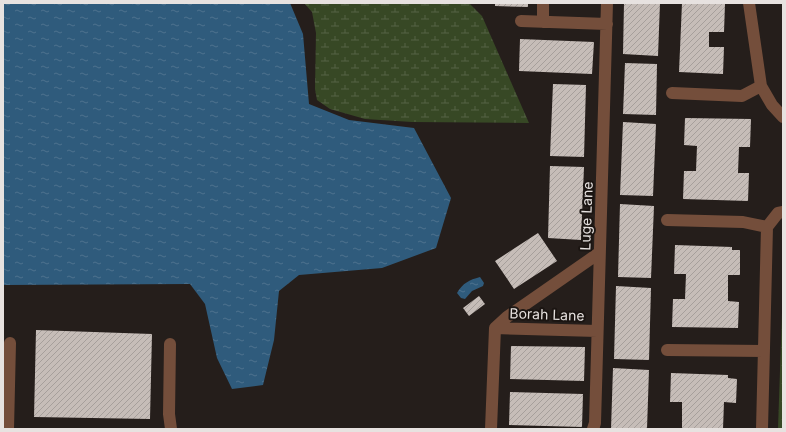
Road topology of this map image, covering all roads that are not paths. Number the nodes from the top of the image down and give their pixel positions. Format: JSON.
{"nodes":[{"id":1,"x":543,"y":3,"type":"edge"},
{"id":2,"x":607,"y":3,"type":"edge"},
{"id":3,"x":749,"y":3,"type":"edge"},
{"id":4,"x":522,"y":21,"type":"dead end"},
{"id":5,"x":543,"y":22,"type":"junction"},
{"id":6,"x":607,"y":24,"type":"junction"},
{"id":7,"x":761,"y":86,"type":"junction"},
{"id":8,"x":672,"y":93,"type":"dead end"},
{"id":9,"x":783,"y":116,"type":"edge"},
{"id":10,"x":783,"y":212,"type":"edge"},
{"id":11,"x":667,"y":220,"type":"dead end"},
{"id":12,"x":767,"y":227,"type":"junction"},
{"id":13,"x":600,"y":253,"type":"junction"},
{"id":14,"x":495,"y":328,"type":"junction"},
{"id":15,"x":597,"y":331,"type":"junction"},
{"id":16,"x":10,"y":344,"type":"dead end"},
{"id":17,"x":170,"y":344,"type":"dead end"},
{"id":18,"x":667,"y":350,"type":"dead end"},
{"id":19,"x":764,"y":351,"type":"junction"},
{"id":20,"x":8,"y":429,"type":"edge"},
{"id":21,"x":171,"y":429,"type":"edge"},
{"id":22,"x":491,"y":429,"type":"edge"},
{"id":23,"x":593,"y":429,"type":"edge"},
{"id":24,"x":762,"y":429,"type":"edge"}],
"edges":[{"from":1,"to":5,"type":"lane"},
{"from":2,"to":6,"type":"lane","name":"Luge Lane"},
{"from":3,"to":7,"type":"lane"},
{"from":4,"to":5,"type":"lane"},
{"from":5,"to":6,"type":"lane"},
{"from":6,"to":13,"type":"lane","name":"Luge Lane"},
{"from":7,"to":8,"type":"lane"},
{"from":7,"to":9,"type":"lane"},
{"from":10,"to":12,"type":"lane"},
{"from":11,"to":12,"type":"lane"},
{"from":12,"to":19,"type":"lane"},
{"from":13,"to":14,"type":"lane"},
{"from":13,"to":15,"type":"lane","name":"Luge Lane"},
{"from":14,"to":15,"type":"lane","name":"Borah Lane"},
{"from":14,"to":22,"type":"lane"},
{"from":15,"to":23,"type":"lane","name":"Luge Lane"},
{"from":16,"to":20,"type":"lane"},
{"from":17,"to":21,"type":"lane"},
{"from":18,"to":19,"type":"lane"},
{"from":19,"to":24,"type":"lane"}]}
